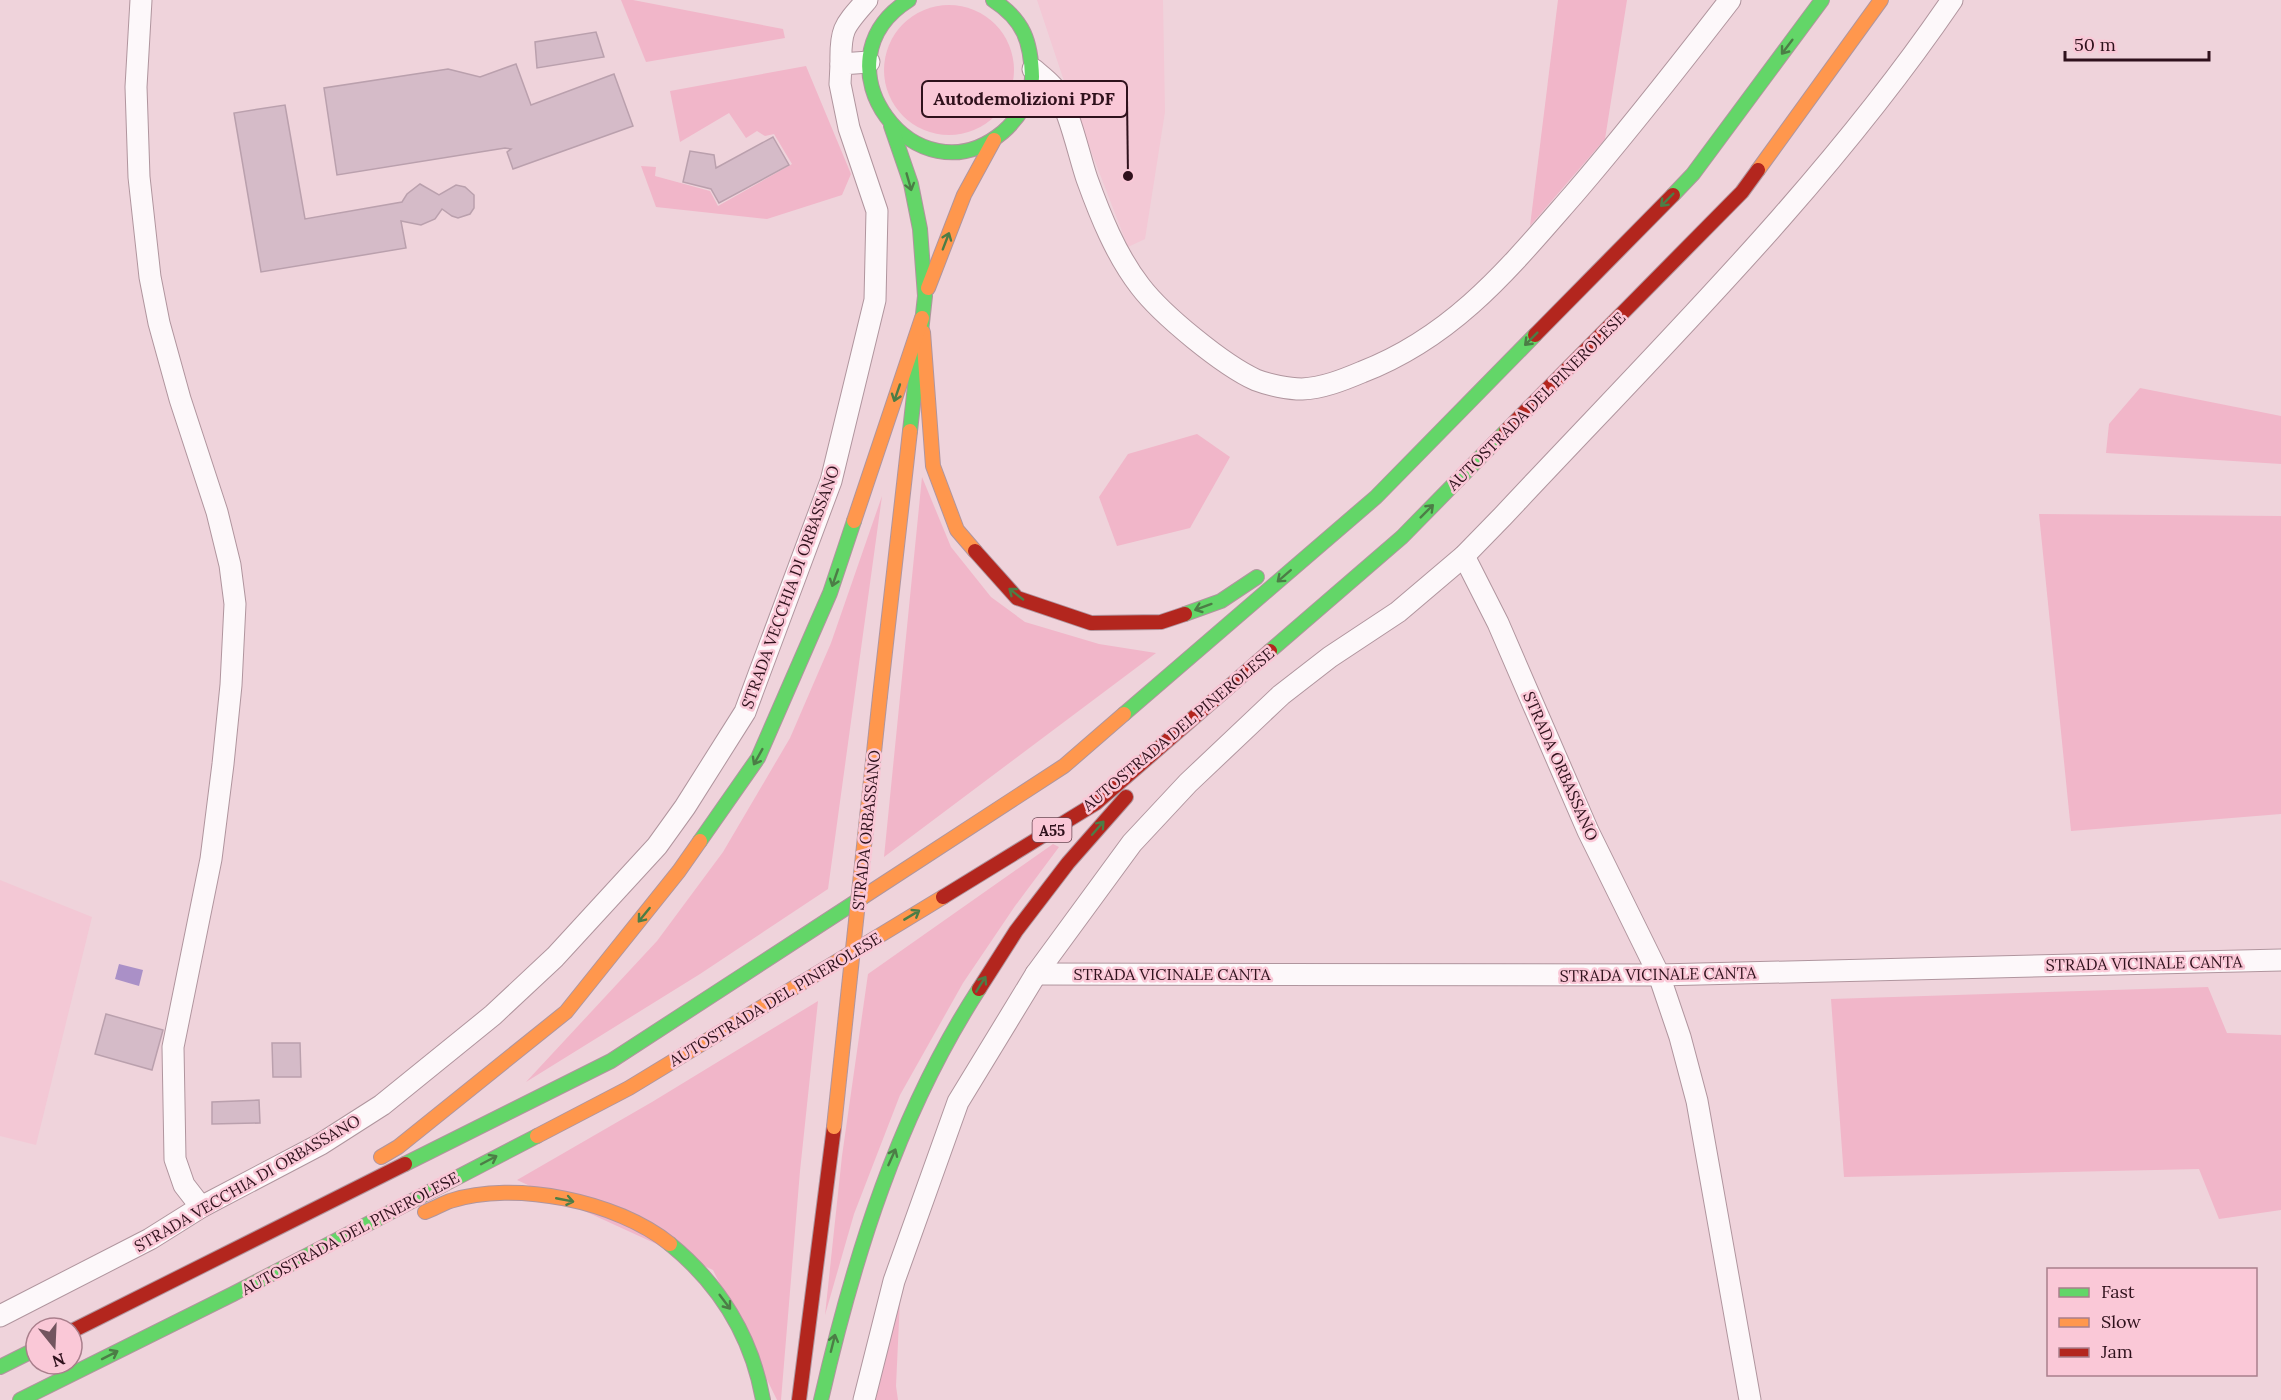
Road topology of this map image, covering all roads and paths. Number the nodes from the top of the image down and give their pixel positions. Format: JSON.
{"nodes":[{"id":1,"x":141,"y":0,"type":"edge"},
{"id":2,"x":867,"y":0,"type":"edge"},
{"id":3,"x":993,"y":0,"type":"edge"},
{"id":4,"x":1008,"y":0,"type":"edge"},
{"id":5,"x":1730,"y":0,"type":"edge"},
{"id":6,"x":1822,"y":0,"type":"edge"},
{"id":7,"x":1881,"y":0,"type":"edge"},
{"id":8,"x":1952,"y":0,"type":"edge"},
{"id":9,"x":905,"y":1,"type":"edge"},
{"id":10,"x":1012,"y":14,"type":"junction"},
{"id":11,"x":869,"y":62,"type":"junction"},
{"id":12,"x":841,"y":64,"type":"junction"},
{"id":13,"x":1034,"y":69,"type":"junction"},
{"id":14,"x":891,"y":126,"type":"junction"},
{"id":15,"x":994,"y":140,"type":"junction"},
{"id":16,"x":925,"y":296,"type":"junction"},
{"id":17,"x":922,"y":318,"type":"junction"},
{"id":18,"x":1376,"y":497,"type":"junction"},
{"id":19,"x":1402,"y":537,"type":"junction"},
{"id":20,"x":1464,"y":556,"type":"junction"},
{"id":21,"x":2281,"y":960,"type":"edge"},
{"id":22,"x":1036,"y":974,"type":"junction"},
{"id":23,"x":1659,"y":975,"type":"junction"},
{"id":24,"x":367,"y":1166,"type":"dead end"},
{"id":25,"x":347,"y":1178,"type":"dead end"},
{"id":26,"x":201,"y":1207,"type":"junction"},
{"id":27,"x":193,"y":1269,"type":"junction"},
{"id":28,"x":233,"y":1294,"type":"junction"},
{"id":29,"x":0,"y":1316,"type":"edge"},
{"id":30,"x":84,"y":1325,"type":"edge"},
{"id":31,"x":24,"y":1355,"type":"edge"},
{"id":32,"x":0,"y":1367,"type":"edge"},
{"id":33,"x":20,"y":1400,"type":"edge"},
{"id":34,"x":763,"y":1400,"type":"edge"},
{"id":35,"x":799,"y":1400,"type":"edge"},
{"id":36,"x":821,"y":1400,"type":"edge"},
{"id":37,"x":864,"y":1400,"type":"edge"},
{"id":38,"x":1750,"y":1400,"type":"edge"}],
"edges":[{"from":1,"to":26,"type":"street"},
{"from":2,"to":12,"type":"street","name":"STRADA VECCHIA DI ORBASSANO"},
{"from":3,"to":10,"type":"main road","name":"STRADA ORBASSANO"},
{"from":4,"to":10,"type":"main road","name":"STRADA ORBASSANO"},
{"from":5,"to":13,"type":"street"},
{"from":6,"to":18,"type":"main road","name":"AUTOSTRADA DEL PINEROLESE","one_way":true},
{"from":19,"to":7,"type":"main road","name":"AUTOSTRADA DEL PINEROLESE","number":"A55","one_way":true},
{"from":8,"to":20,"type":"street"},
{"from":9,"to":11,"type":"main road","name":"STRADA ORBASSANO"},
{"from":10,"to":13,"type":"main road","name":"STRADA ORBASSANO"},
{"from":11,"to":12,"type":"street"},
{"from":11,"to":14,"type":"main road","name":"STRADA ORBASSANO"},
{"from":12,"to":26,"type":"street","name":"STRADA VECCHIA DI ORBASSANO"},
{"from":13,"to":15,"type":"main road","name":"STRADA ORBASSANO"},
{"from":14,"to":15,"type":"main road","name":"STRADA ORBASSANO"},
{"from":14,"to":16,"type":"main road","name":"STRADA ORBASSANO","one_way":true},
{"from":16,"to":15,"type":"main road","name":"STRADA ORBASSANO","one_way":true},
{"from":16,"to":17,"type":"main road","name":"STRADA ORBASSANO"},
{"from":18,"to":17,"type":"main road","one_way":true},
{"from":17,"to":24,"type":"main road","one_way":true},
{"from":17,"to":35,"type":"main road","name":"STRADA ORBASSANO","bridge":true},
{"from":18,"to":27,"type":"main road","name":"AUTOSTRADA DEL PINEROLESE","one_way":true},
{"from":28,"to":19,"type":"main road","name":"AUTOSTRADA DEL PINEROLESE","number":"A55","one_way":true},
{"from":36,"to":19,"type":"main road","one_way":true},
{"from":20,"to":22,"type":"street"},
{"from":20,"to":23,"type":"street","name":"STRADA ORBASSANO"},
{"from":21,"to":23,"type":"street","name":"STRADA VICINALE CANTA"},
{"from":22,"to":23,"type":"street","name":"STRADA VICINALE CANTA"},
{"from":22,"to":37,"type":"street"},
{"from":23,"to":38,"type":"street","name":"STRADA ORBASSANO"},
{"from":25,"to":27,"type":"main road"},
{"from":26,"to":29,"type":"street","name":"STRADA VECCHIA DI ORBASSANO"},
{"from":27,"to":30,"type":"main road","name":"AUTOSTRADA DEL PINEROLESE"},
{"from":33,"to":28,"type":"main road","name":"AUTOSTRADA DEL PINEROLESE","number":"A55","one_way":true},
{"from":28,"to":34,"type":"main road","one_way":true},
{"from":31,"to":32,"type":"main road"}]}
